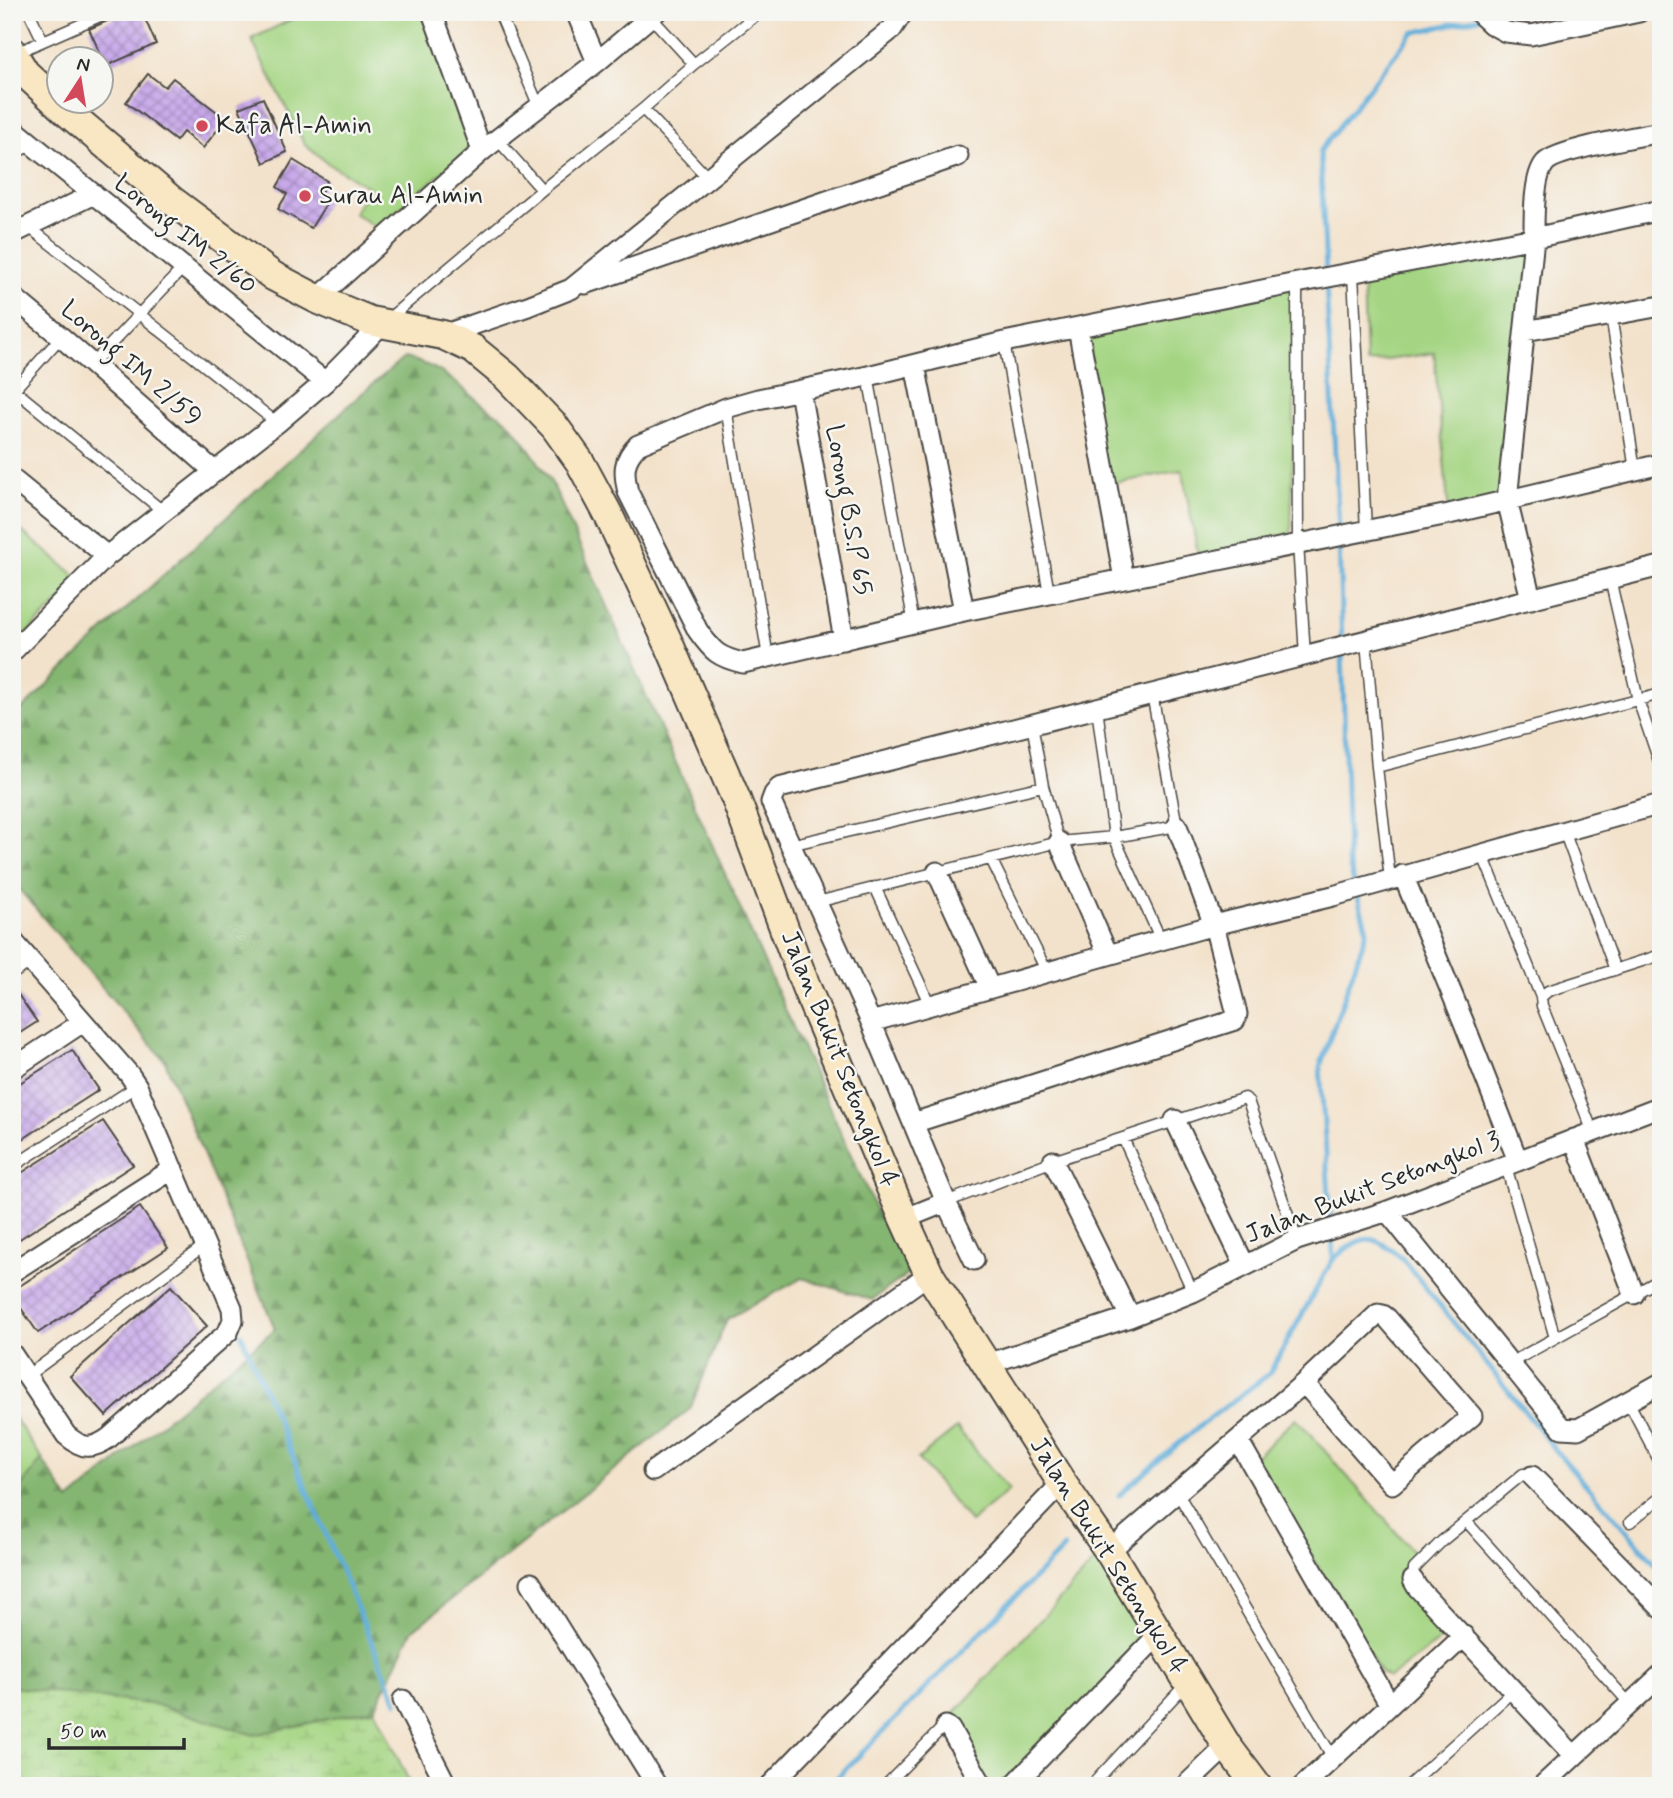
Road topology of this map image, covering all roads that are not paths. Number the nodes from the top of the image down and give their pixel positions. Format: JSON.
{"nodes":[{"id":1,"x":29,"y":12,"type":"edge"},
{"id":2,"x":109,"y":12,"type":"edge"},
{"id":3,"x":432,"y":12,"type":"edge"},
{"id":4,"x":499,"y":12,"type":"edge"},
{"id":5,"x":576,"y":12,"type":"edge"},
{"id":6,"x":760,"y":12,"type":"edge"},
{"id":7,"x":903,"y":12,"type":"edge"},
{"id":8,"x":1631,"y":13,"type":"edge"},
{"id":9,"x":652,"y":14,"type":"edge"},
{"id":10,"x":1484,"y":18,"type":"edge"},
{"id":11,"x":43,"y":41,"type":"junction"},
{"id":12,"x":13,"y":53,"type":"edge"},
{"id":13,"x":597,"y":61,"type":"junction"},
{"id":14,"x":694,"y":64,"type":"junction"},
{"id":15,"x":539,"y":107,"type":"junction"},
{"id":16,"x":643,"y":109,"type":"junction"},
{"id":17,"x":12,"y":128,"type":"edge"},
{"id":18,"x":1661,"y":132,"type":"edge"},
{"id":19,"x":32,"y":145,"type":"junction"},
{"id":20,"x":490,"y":145,"type":"junction"},
{"id":21,"x":12,"y":154,"type":"edge"},
{"id":22,"x":958,"y":156,"type":"dead end"},
{"id":23,"x":708,"y":178,"type":"junction"},
{"id":24,"x":542,"y":190,"type":"junction"},
{"id":25,"x":94,"y":194,"type":"junction"},
{"id":26,"x":1661,"y":210,"type":"edge"},
{"id":27,"x":20,"y":230,"type":"edge"},
{"id":28,"x":1534,"y":238,"type":"junction"},
{"id":29,"x":184,"y":267,"type":"junction"},
{"id":30,"x":1345,"y":275,"type":"junction"},
{"id":31,"x":1303,"y":282,"type":"junction"},
{"id":32,"x":570,"y":289,"type":"junction"},
{"id":33,"x":12,"y":296,"type":"edge"},
{"id":34,"x":317,"y":299,"type":"junction"},
{"id":35,"x":1661,"y":306,"type":"edge"},
{"id":36,"x":138,"y":314,"type":"junction"},
{"id":37,"x":1611,"y":315,"type":"junction"},
{"id":38,"x":382,"y":324,"type":"junction"},
{"id":39,"x":1077,"y":328,"type":"junction"},
{"id":40,"x":1525,"y":331,"type":"junction"},
{"id":41,"x":443,"y":335,"type":"junction"},
{"id":42,"x":61,"y":337,"type":"junction"},
{"id":43,"x":1004,"y":342,"type":"junction"},
{"id":44,"x":92,"y":364,"type":"junction"},
{"id":45,"x":915,"y":365,"type":"junction"},
{"id":46,"x":869,"y":376,"type":"junction"},
{"id":47,"x":325,"y":382,"type":"junction"},
{"id":48,"x":13,"y":390,"type":"edge"},
{"id":49,"x":800,"y":390,"type":"junction"},
{"id":50,"x":726,"y":408,"type":"junction"},
{"id":51,"x":277,"y":423,"type":"junction"},
{"id":52,"x":1661,"y":464,"type":"edge"},
{"id":53,"x":1635,"y":470,"type":"junction"},
{"id":54,"x":214,"y":471,"type":"junction"},
{"id":55,"x":12,"y":480,"type":"edge"},
{"id":56,"x":1507,"y":500,"type":"junction"},
{"id":57,"x":164,"y":512,"type":"junction"},
{"id":58,"x":1366,"y":530,"type":"junction"},
{"id":59,"x":1298,"y":543,"type":"junction"},
{"id":60,"x":107,"y":556,"type":"junction"},
{"id":61,"x":1661,"y":566,"type":"edge"},
{"id":62,"x":1124,"y":579,"type":"junction"},
{"id":63,"x":1610,"y":579,"type":"junction"},
{"id":64,"x":1049,"y":593,"type":"junction"},
{"id":65,"x":1531,"y":599,"type":"junction"},
{"id":66,"x":964,"y":611,"type":"junction"},
{"id":67,"x":914,"y":624,"type":"junction"},
{"id":68,"x":844,"y":640,"type":"junction"},
{"id":69,"x":1364,"y":641,"type":"junction"},
{"id":70,"x":12,"y":652,"type":"edge"},
{"id":71,"x":1309,"y":655,"type":"junction"},
{"id":72,"x":768,"y":657,"type":"junction"},
{"id":73,"x":1152,"y":694,"type":"junction"},
{"id":74,"x":1661,"y":694,"type":"edge"},
{"id":75,"x":1638,"y":700,"type":"junction"},
{"id":76,"x":1097,"y":708,"type":"junction"},
{"id":77,"x":1032,"y":724,"type":"junction"},
{"id":78,"x":1377,"y":767,"type":"junction"},
{"id":79,"x":1661,"y":767,"type":"edge"},
{"id":80,"x":1043,"y":786,"type":"junction"},
{"id":81,"x":1661,"y":804,"type":"edge"},
{"id":82,"x":1177,"y":826,"type":"junction"},
{"id":83,"x":1564,"y":831,"type":"junction"},
{"id":84,"x":1114,"y":837,"type":"junction"},
{"id":85,"x":1059,"y":842,"type":"junction"},
{"id":86,"x":790,"y":845,"type":"junction"},
{"id":87,"x":1482,"y":853,"type":"junction"},
{"id":88,"x":991,"y":859,"type":"junction"},
{"id":89,"x":937,"y":872,"type":"junction"},
{"id":90,"x":1394,"y":878,"type":"junction"},
{"id":91,"x":875,"y":887,"type":"junction"},
{"id":92,"x":817,"y":902,"type":"junction"},
{"id":93,"x":1214,"y":925,"type":"junction"},
{"id":94,"x":12,"y":940,"type":"edge"},
{"id":95,"x":1161,"y":940,"type":"junction"},
{"id":96,"x":1108,"y":955,"type":"junction"},
{"id":97,"x":1661,"y":955,"type":"edge"},
{"id":98,"x":31,"y":962,"type":"junction"},
{"id":99,"x":1615,"y":970,"type":"junction"},
{"id":100,"x":1047,"y":972,"type":"junction"},
{"id":101,"x":12,"y":974,"type":"edge"},
{"id":102,"x":990,"y":988,"type":"junction"},
{"id":103,"x":1541,"y":997,"type":"junction"},
{"id":104,"x":930,"y":1005,"type":"junction"},
{"id":105,"x":83,"y":1022,"type":"junction"},
{"id":106,"x":871,"y":1022,"type":"junction"},
{"id":107,"x":12,"y":1069,"type":"edge"},
{"id":108,"x":137,"y":1086,"type":"junction"},
{"id":109,"x":1660,"y":1110,"type":"edge"},
{"id":110,"x":1175,"y":1120,"type":"junction"},
{"id":111,"x":913,"y":1123,"type":"junction"},
{"id":112,"x":1584,"y":1135,"type":"junction"},
{"id":113,"x":1123,"y":1138,"type":"junction"},
{"id":114,"x":1053,"y":1161,"type":"junction"},
{"id":115,"x":1512,"y":1163,"type":"junction"},
{"id":116,"x":12,"y":1167,"type":"edge"},
{"id":117,"x":173,"y":1169,"type":"junction"},
{"id":118,"x":946,"y":1202,"type":"junction"},
{"id":119,"x":1386,"y":1212,"type":"junction"},
{"id":120,"x":904,"y":1219,"type":"junction"},
{"id":121,"x":1297,"y":1240,"type":"junction"},
{"id":122,"x":205,"y":1245,"type":"junction"},
{"id":123,"x":974,"y":1260,"type":"dead end"},
{"id":124,"x":1245,"y":1266,"type":"junction"},
{"id":125,"x":12,"y":1272,"type":"edge"},
{"id":126,"x":929,"y":1274,"type":"junction"},
{"id":127,"x":1661,"y":1279,"type":"edge"},
{"id":128,"x":1193,"y":1292,"type":"junction"},
{"id":129,"x":1634,"y":1294,"type":"junction"},
{"id":130,"x":1130,"y":1317,"type":"junction"},
{"id":131,"x":1555,"y":1338,"type":"junction"},
{"id":132,"x":12,"y":1354,"type":"edge"},
{"id":133,"x":1510,"y":1363,"type":"junction"},
{"id":134,"x":987,"y":1364,"type":"junction"},
{"id":135,"x":27,"y":1376,"type":"junction"},
{"id":136,"x":1304,"y":1383,"type":"junction"},
{"id":137,"x":1661,"y":1383,"type":"edge"},
{"id":138,"x":1628,"y":1401,"type":"junction"},
{"id":139,"x":1238,"y":1440,"type":"junction"},
{"id":140,"x":1661,"y":1464,"type":"edge"},
{"id":141,"x":653,"y":1471,"type":"dead end"},
{"id":142,"x":1532,"y":1476,"type":"joint"},
{"id":143,"x":1062,"y":1483,"type":"junction"},
{"id":144,"x":1177,"y":1492,"type":"junction"},
{"id":145,"x":1661,"y":1497,"type":"edge"},
{"id":146,"x":1466,"y":1521,"type":"junction"},
{"id":147,"x":1630,"y":1522,"type":"dead end"},
{"id":148,"x":1109,"y":1552,"type":"junction"},
{"id":149,"x":1413,"y":1580,"type":"joint"},
{"id":150,"x":531,"y":1583,"type":"dead end"},
{"id":151,"x":1661,"y":1608,"type":"edge"},
{"id":152,"x":1159,"y":1634,"type":"junction"},
{"id":153,"x":1464,"y":1636,"type":"junction"},
{"id":154,"x":1661,"y":1675,"type":"edge"},
{"id":155,"x":1187,"y":1682,"type":"junction"},
{"id":156,"x":1514,"y":1690,"type":"junction"},
{"id":157,"x":403,"y":1700,"type":"dead end"},
{"id":158,"x":1390,"y":1704,"type":"junction"},
{"id":159,"x":1630,"y":1704,"type":"junction"},
{"id":160,"x":946,"y":1726,"type":"joint"},
{"id":161,"x":1227,"y":1745,"type":"junction"},
{"id":162,"x":1574,"y":1756,"type":"junction"},
{"id":163,"x":1333,"y":1758,"type":"junction"},
{"id":164,"x":1661,"y":1780,"type":"edge"},
{"id":165,"x":447,"y":1786,"type":"edge"},
{"id":166,"x":657,"y":1786,"type":"edge"},
{"id":167,"x":770,"y":1786,"type":"edge"},
{"id":168,"x":885,"y":1786,"type":"edge"},
{"id":169,"x":983,"y":1786,"type":"edge"},
{"id":170,"x":1013,"y":1786,"type":"edge"},
{"id":171,"x":1091,"y":1786,"type":"edge"},
{"id":172,"x":1185,"y":1786,"type":"edge"},
{"id":173,"x":1257,"y":1786,"type":"edge"},
{"id":174,"x":1303,"y":1786,"type":"edge"},
{"id":175,"x":1408,"y":1786,"type":"edge"},
{"id":176,"x":1542,"y":1786,"type":"edge"},
{"id":177,"x":1654,"y":1786,"type":"edge"}],
"edges":[{"from":1,"to":11,"type":"lane"},
{"from":2,"to":11,"type":"lane"},
{"from":3,"to":20,"type":"street"},
{"from":4,"to":15,"type":"lane"},
{"from":5,"to":13,"type":"street"},
{"from":6,"to":14,"type":"lane"},
{"from":7,"to":23,"type":"street"},
{"from":8,"to":10,"type":"street"},
{"from":9,"to":13,"type":"street"},
{"from":9,"to":14,"type":"lane"},
{"from":11,"to":12,"type":"lane"},
{"from":12,"to":34,"type":"street","name":"Jalan Bukit Setongkol 4"},
{"from":13,"to":15,"type":"street"},
{"from":14,"to":16,"type":"lane"},
{"from":15,"to":20,"type":"street"},
{"from":16,"to":23,"type":"lane"},
{"from":16,"to":24,"type":"lane"},
{"from":17,"to":19,"type":"street","name":"Lorong IM 2/60"},
{"from":18,"to":28,"type":"street"},
{"from":19,"to":21,"type":"lane"},
{"from":19,"to":25,"type":"street","name":"Lorong IM 2/60"},
{"from":20,"to":24,"type":"lane"},
{"from":20,"to":34,"type":"street"},
{"from":22,"to":32,"type":"street"},
{"from":23,"to":32,"type":"street"},
{"from":24,"to":38,"type":"lane"},
{"from":25,"to":27,"type":"street"},
{"from":25,"to":29,"type":"street","name":"Lorong IM 2/60"},
{"from":26,"to":28,"type":"street"},
{"from":27,"to":36,"type":"lane"},
{"from":28,"to":30,"type":"street"},
{"from":28,"to":40,"type":"street"},
{"from":29,"to":36,"type":"lane"},
{"from":29,"to":47,"type":"street","name":"Lorong IM 2/60"},
{"from":30,"to":31,"type":"street"},
{"from":30,"to":58,"type":"lane"},
{"from":31,"to":39,"type":"street"},
{"from":31,"to":59,"type":"lane"},
{"from":32,"to":41,"type":"street"},
{"from":33,"to":42,"type":"street","name":"Lorong IM 2/59"},
{"from":34,"to":38,"type":"street","name":"Jalan Bukit Setongkol 4"},
{"from":35,"to":37,"type":"street"},
{"from":36,"to":44,"type":"lane"},
{"from":36,"to":51,"type":"lane"},
{"from":37,"to":40,"type":"street"},
{"from":37,"to":53,"type":"lane"},
{"from":38,"to":41,"type":"street","name":"Jalan Bukit Setongkol 4"},
{"from":38,"to":47,"type":"street"},
{"from":39,"to":43,"type":"street"},
{"from":39,"to":62,"type":"street"},
{"from":40,"to":56,"type":"street"},
{"from":41,"to":120,"type":"street","name":"Jalan Bukit Setongkol 4"},
{"from":42,"to":44,"type":"street","name":"Lorong IM 2/59"},
{"from":42,"to":48,"type":"lane"},
{"from":43,"to":45,"type":"street"},
{"from":43,"to":64,"type":"lane"},
{"from":44,"to":54,"type":"street","name":"Lorong IM 2/59"},
{"from":45,"to":46,"type":"street"},
{"from":45,"to":66,"type":"street"},
{"from":46,"to":49,"type":"street"},
{"from":46,"to":67,"type":"lane"},
{"from":47,"to":51,"type":"street"},
{"from":48,"to":57,"type":"lane"},
{"from":49,"to":50,"type":"street"},
{"from":49,"to":68,"type":"street","name":"Lorong B.S.P 65"},
{"from":50,"to":72,"type":"lane"},
{"from":50,"to":72,"type":"street"},
{"from":51,"to":54,"type":"street"},
{"from":52,"to":53,"type":"street"},
{"from":53,"to":56,"type":"street"},
{"from":54,"to":57,"type":"street"},
{"from":55,"to":60,"type":"street"},
{"from":56,"to":58,"type":"street"},
{"from":56,"to":65,"type":"street"},
{"from":57,"to":60,"type":"street"},
{"from":58,"to":59,"type":"street"},
{"from":59,"to":62,"type":"street"},
{"from":59,"to":71,"type":"lane"},
{"from":60,"to":70,"type":"street"},
{"from":61,"to":63,"type":"street"},
{"from":62,"to":64,"type":"street"},
{"from":63,"to":65,"type":"street"},
{"from":63,"to":75,"type":"lane"},
{"from":64,"to":66,"type":"street"},
{"from":65,"to":69,"type":"street"},
{"from":66,"to":67,"type":"street"},
{"from":67,"to":68,"type":"street"},
{"from":68,"to":72,"type":"street"},
{"from":69,"to":71,"type":"street"},
{"from":69,"to":78,"type":"lane"},
{"from":71,"to":73,"type":"street"},
{"from":73,"to":76,"type":"street"},
{"from":73,"to":82,"type":"lane"},
{"from":74,"to":75,"type":"lane"},
{"from":75,"to":78,"type":"lane"},
{"from":75,"to":79,"type":"lane"},
{"from":76,"to":77,"type":"street"},
{"from":76,"to":84,"type":"lane"},
{"from":77,"to":80,"type":"lane"},
{"from":77,"to":86,"type":"street"},
{"from":78,"to":90,"type":"lane"},
{"from":80,"to":85,"type":"lane"},
{"from":80,"to":86,"type":"lane"},
{"from":81,"to":83,"type":"street"},
{"from":82,"to":84,"type":"lane"},
{"from":82,"to":93,"type":"street"},
{"from":83,"to":87,"type":"street"},
{"from":83,"to":99,"type":"lane"},
{"from":84,"to":85,"type":"lane"},
{"from":84,"to":95,"type":"lane"},
{"from":85,"to":88,"type":"lane"},
{"from":85,"to":96,"type":"street"},
{"from":86,"to":92,"type":"street"},
{"from":87,"to":90,"type":"street"},
{"from":87,"to":103,"type":"lane"},
{"from":88,"to":89,"type":"lane"},
{"from":88,"to":100,"type":"lane"},
{"from":89,"to":91,"type":"lane"},
{"from":89,"to":102,"type":"street"},
{"from":90,"to":93,"type":"street"},
{"from":90,"to":115,"type":"street"},
{"from":91,"to":92,"type":"lane"},
{"from":91,"to":104,"type":"lane"},
{"from":92,"to":106,"type":"street"},
{"from":93,"to":95,"type":"street"},
{"from":93,"to":111,"type":"street"},
{"from":94,"to":98,"type":"street"},
{"from":95,"to":96,"type":"street"},
{"from":96,"to":100,"type":"street"},
{"from":97,"to":99,"type":"lane"},
{"from":98,"to":101,"type":"lane"},
{"from":98,"to":105,"type":"street"},
{"from":99,"to":103,"type":"lane"},
{"from":100,"to":102,"type":"street"},
{"from":102,"to":104,"type":"street"},
{"from":103,"to":112,"type":"lane"},
{"from":104,"to":106,"type":"street"},
{"from":105,"to":107,"type":"street"},
{"from":105,"to":108,"type":"street"},
{"from":106,"to":111,"type":"street"},
{"from":108,"to":116,"type":"lane"},
{"from":108,"to":117,"type":"street"},
{"from":109,"to":112,"type":"street","name":"Jalan Bukit Setongkol 3"},
{"from":110,"to":113,"type":"lane"},
{"from":110,"to":121,"type":"lane"},
{"from":110,"to":124,"type":"street"},
{"from":111,"to":118,"type":"street"},
{"from":112,"to":115,"type":"street","name":"Jalan Bukit Setongkol 3"},
{"from":112,"to":129,"type":"street"},
{"from":113,"to":114,"type":"lane"},
{"from":113,"to":128,"type":"lane"},
{"from":114,"to":118,"type":"lane"},
{"from":114,"to":130,"type":"street"},
{"from":115,"to":119,"type":"street","name":"Jalan Bukit Setongkol 3"},
{"from":115,"to":131,"type":"lane"},
{"from":117,"to":122,"type":"street"},
{"from":117,"to":125,"type":"street"},
{"from":118,"to":120,"type":"street"},
{"from":118,"to":123,"type":"street"},
{"from":119,"to":121,"type":"street","name":"Jalan Bukit Setongkol 3"},
{"from":119,"to":133,"type":"street"},
{"from":120,"to":126,"type":"street","name":"Jalan Bukit Setongkol 4"},
{"from":121,"to":124,"type":"street","name":"Jalan Bukit Setongkol 3"},
{"from":122,"to":135,"type":"lane"},
{"from":122,"to":135,"type":"street"},
{"from":124,"to":128,"type":"street","name":"Jalan Bukit Setongkol 3"},
{"from":126,"to":134,"type":"street","name":"Jalan Bukit Setongkol 4"},
{"from":126,"to":141,"type":"street"},
{"from":127,"to":129,"type":"lane"},
{"from":128,"to":130,"type":"street","name":"Jalan Bukit Setongkol 3"},
{"from":129,"to":131,"type":"lane"},
{"from":130,"to":134,"type":"street","name":"Jalan Bukit Setongkol 3"},
{"from":131,"to":133,"type":"lane"},
{"from":132,"to":135,"type":"street"},
{"from":133,"to":138,"type":"street"},
{"from":134,"to":143,"type":"street","name":"Jalan Bukit Setongkol 4"},
{"from":136,"to":136,"type":"street"},
{"from":136,"to":139,"type":"street"},
{"from":137,"to":138,"type":"street"},
{"from":138,"to":140,"type":"lane"},
{"from":139,"to":144,"type":"street"},
{"from":139,"to":158,"type":"street"},
{"from":142,"to":146,"type":"lane"},
{"from":142,"to":151,"type":"street"},
{"from":143,"to":148,"type":"street","name":"Jalan Bukit Setongkol 4"},
{"from":143,"to":167,"type":"street"},
{"from":144,"to":148,"type":"street"},
{"from":144,"to":163,"type":"lane"},
{"from":145,"to":147,"type":"lane"},
{"from":146,"to":149,"type":"lane"},
{"from":146,"to":159,"type":"lane"},
{"from":148,"to":152,"type":"street","name":"Jalan Bukit Setongkol 4"},
{"from":149,"to":153,"type":"street"},
{"from":150,"to":166,"type":"street"},
{"from":152,"to":155,"type":"street","name":"Jalan Bukit Setongkol 4"},
{"from":152,"to":170,"type":"street"},
{"from":153,"to":156,"type":"street"},
{"from":153,"to":158,"type":"street"},
{"from":154,"to":159,"type":"street"},
{"from":155,"to":161,"type":"street","name":"Jalan Bukit Setongkol 4"},
{"from":155,"to":171,"type":"lane"},
{"from":156,"to":162,"type":"street"},
{"from":156,"to":175,"type":"lane"},
{"from":157,"to":165,"type":"street"},
{"from":158,"to":163,"type":"street"},
{"from":159,"to":162,"type":"street"},
{"from":160,"to":168,"type":"lane"},
{"from":160,"to":169,"type":"street"},
{"from":161,"to":172,"type":"street"},
{"from":161,"to":173,"type":"street","name":"Jalan Bukit Setongkol 4"},
{"from":162,"to":176,"type":"street"},
{"from":163,"to":174,"type":"street"},
{"from":164,"to":177,"type":"lane"}]}
